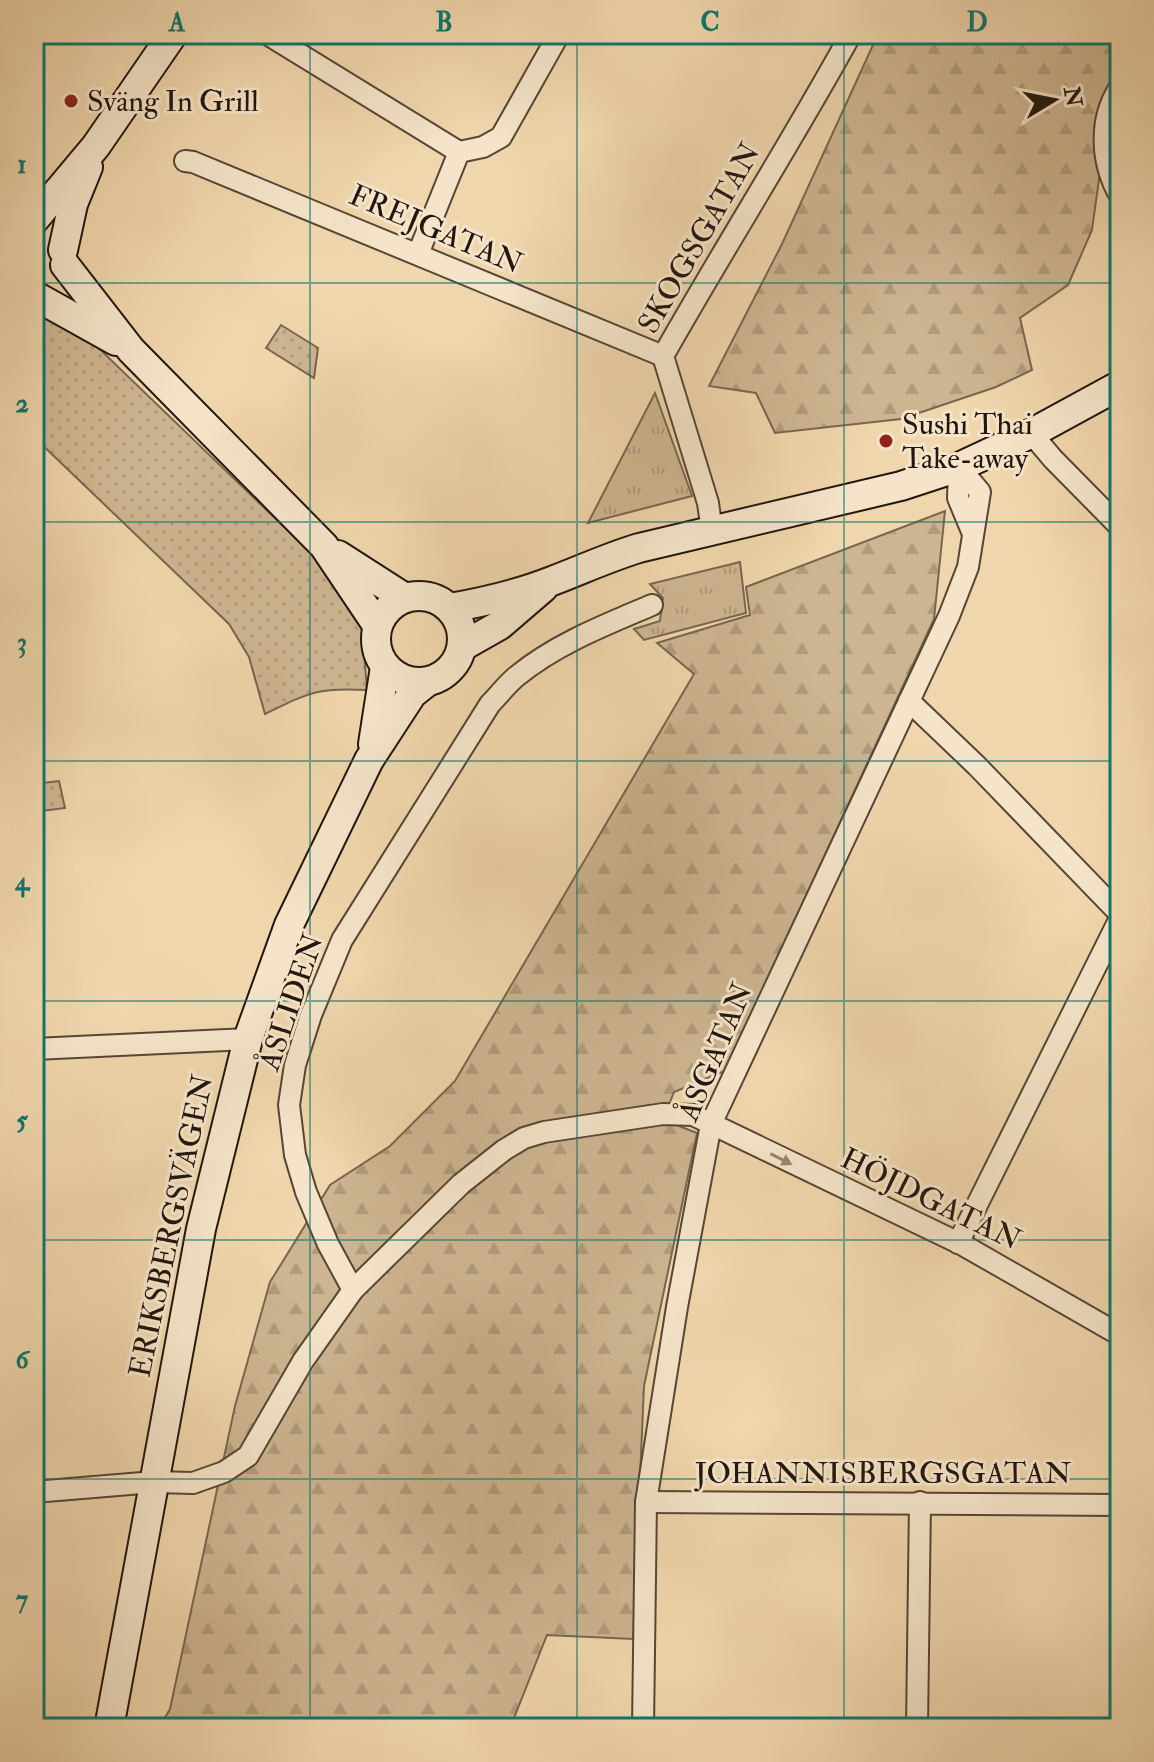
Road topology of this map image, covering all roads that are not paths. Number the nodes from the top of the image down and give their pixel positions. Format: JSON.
{"nodes":[{"id":1,"x":173,"y":34,"type":"edge"},
{"id":2,"x":267,"y":34,"type":"edge"},
{"id":3,"x":559,"y":34,"type":"edge"},
{"id":4,"x":851,"y":34,"type":"edge"},
{"id":5,"x":1120,"y":87,"type":"edge"},
{"id":6,"x":96,"y":146,"type":"junction"},
{"id":7,"x":459,"y":152,"type":"junction"},
{"id":8,"x":185,"y":161,"type":"dead end"},
{"id":9,"x":1120,"y":196,"type":"edge"},
{"id":10,"x":34,"y":220,"type":"edge"},
{"id":11,"x":34,"y":232,"type":"edge"},
{"id":12,"x":418,"y":254,"type":"junction"},
{"id":13,"x":64,"y":258,"type":"junction"},
{"id":14,"x":36,"y":297,"type":"edge"},
{"id":15,"x":131,"y":350,"type":"junction"},
{"id":16,"x":663,"y":356,"type":"junction"},
{"id":17,"x":1120,"y":385,"type":"edge"},
{"id":18,"x":1031,"y":433,"type":"junction"},
{"id":19,"x":959,"y":467,"type":"junction"},
{"id":20,"x":1120,"y":527,"type":"edge"},
{"id":21,"x":712,"y":531,"type":"junction"},
{"id":22,"x":324,"y":546,"type":"junction"},
{"id":23,"x":551,"y":582,"type":"junction"},
{"id":24,"x":405,"y":598,"type":"junction"},
{"id":25,"x":652,"y":605,"type":"dead end"},
{"id":26,"x":450,"y":608,"type":"junction"},
{"id":27,"x":377,"y":625,"type":"junction"},
{"id":28,"x":463,"y":646,"type":"junction"},
{"id":29,"x":385,"y":667,"type":"junction"},
{"id":30,"x":427,"y":682,"type":"junction"},
{"id":31,"x":909,"y":701,"type":"junction"},
{"id":32,"x":369,"y":760,"type":"junction"},
{"id":33,"x":1120,"y":916,"type":"edge"},
{"id":34,"x":248,"y":1039,"type":"junction"},
{"id":35,"x":34,"y":1049,"type":"edge"},
{"id":36,"x":711,"y":1124,"type":"junction"},
{"id":37,"x":958,"y":1243,"type":"junction"},
{"id":38,"x":353,"y":1290,"type":"junction"},
{"id":39,"x":1120,"y":1335,"type":"edge"},
{"id":40,"x":154,"y":1482,"type":"junction"},
{"id":41,"x":34,"y":1492,"type":"edge"},
{"id":42,"x":646,"y":1502,"type":"junction"},
{"id":43,"x":920,"y":1502,"type":"junction"},
{"id":44,"x":1120,"y":1505,"type":"edge"},
{"id":45,"x":109,"y":1728,"type":"edge"},
{"id":46,"x":643,"y":1728,"type":"edge"},
{"id":47,"x":917,"y":1728,"type":"edge"}],
"edges":[{"from":1,"to":6,"type":"main road"},
{"from":2,"to":7,"type":"street"},
{"from":3,"to":7,"type":"street"},
{"from":4,"to":16,"type":"street","name":"SKOGSGATAN"},
{"from":5,"to":9,"type":"street"},
{"from":6,"to":10,"type":"main road"},
{"from":6,"to":13,"type":"main road"},
{"from":7,"to":12,"type":"street"},
{"from":8,"to":12,"type":"street","name":"FREJGATAN"},
{"from":11,"to":13,"type":"main road"},
{"from":12,"to":16,"type":"street","name":"FREJGATAN"},
{"from":13,"to":14,"type":"main road"},
{"from":13,"to":15,"type":"main road"},
{"from":14,"to":15,"type":"main road"},
{"from":15,"to":22,"type":"main road"},
{"from":16,"to":21,"type":"street","name":"SKOGSGATAN"},
{"from":17,"to":18,"type":"main road"},
{"from":18,"to":19,"type":"main road"},
{"from":18,"to":20,"type":"street"},
{"from":19,"to":21,"type":"main road"},
{"from":19,"to":31,"type":"street","name":"ÅSGATAN"},
{"from":21,"to":23,"type":"main road"},
{"from":22,"to":24,"type":"main road"},
{"from":22,"to":27,"type":"main road"},
{"from":23,"to":26,"type":"main road"},
{"from":23,"to":28,"type":"main road"},
{"from":24,"to":26,"type":"main road"},
{"from":24,"to":27,"type":"main road"},
{"from":25,"to":38,"type":"street","name":"ÅSLIDEN"},
{"from":26,"to":28,"type":"main road"},
{"from":27,"to":29,"type":"main road"},
{"from":28,"to":30,"type":"main road"},
{"from":29,"to":30,"type":"main road"},
{"from":29,"to":32,"type":"main road","name":"ERIKSBERGSVÄGEN"},
{"from":30,"to":32,"type":"main road","name":"ERIKSBERGSVÄGEN"},
{"from":31,"to":33,"type":"street"},
{"from":31,"to":36,"type":"street","name":"ÅSGATAN"},
{"from":32,"to":34,"type":"main road","name":"ERIKSBERGSVÄGEN"},
{"from":33,"to":37,"type":"street"},
{"from":34,"to":35,"type":"street"},
{"from":34,"to":40,"type":"main road","name":"ERIKSBERGSVÄGEN"},
{"from":36,"to":37,"type":"street","name":"HÖJDGATAN","one_way":true},
{"from":36,"to":38,"type":"street","name":"HÖJDGATAN"},
{"from":36,"to":42,"type":"street","name":"ÅSGATAN"},
{"from":37,"to":39,"type":"street","name":"HÖJDGATAN"},
{"from":38,"to":40,"type":"street"},
{"from":40,"to":41,"type":"street"},
{"from":40,"to":45,"type":"main road","name":"ERIKSBERGSVÄGEN"},
{"from":42,"to":43,"type":"street","name":"JOHANNISBERGSGATAN"},
{"from":42,"to":46,"type":"street","name":"ÅSGATAN"},
{"from":43,"to":44,"type":"street","name":"JOHANNISBERGSGATAN"},
{"from":43,"to":47,"type":"street"}]}
